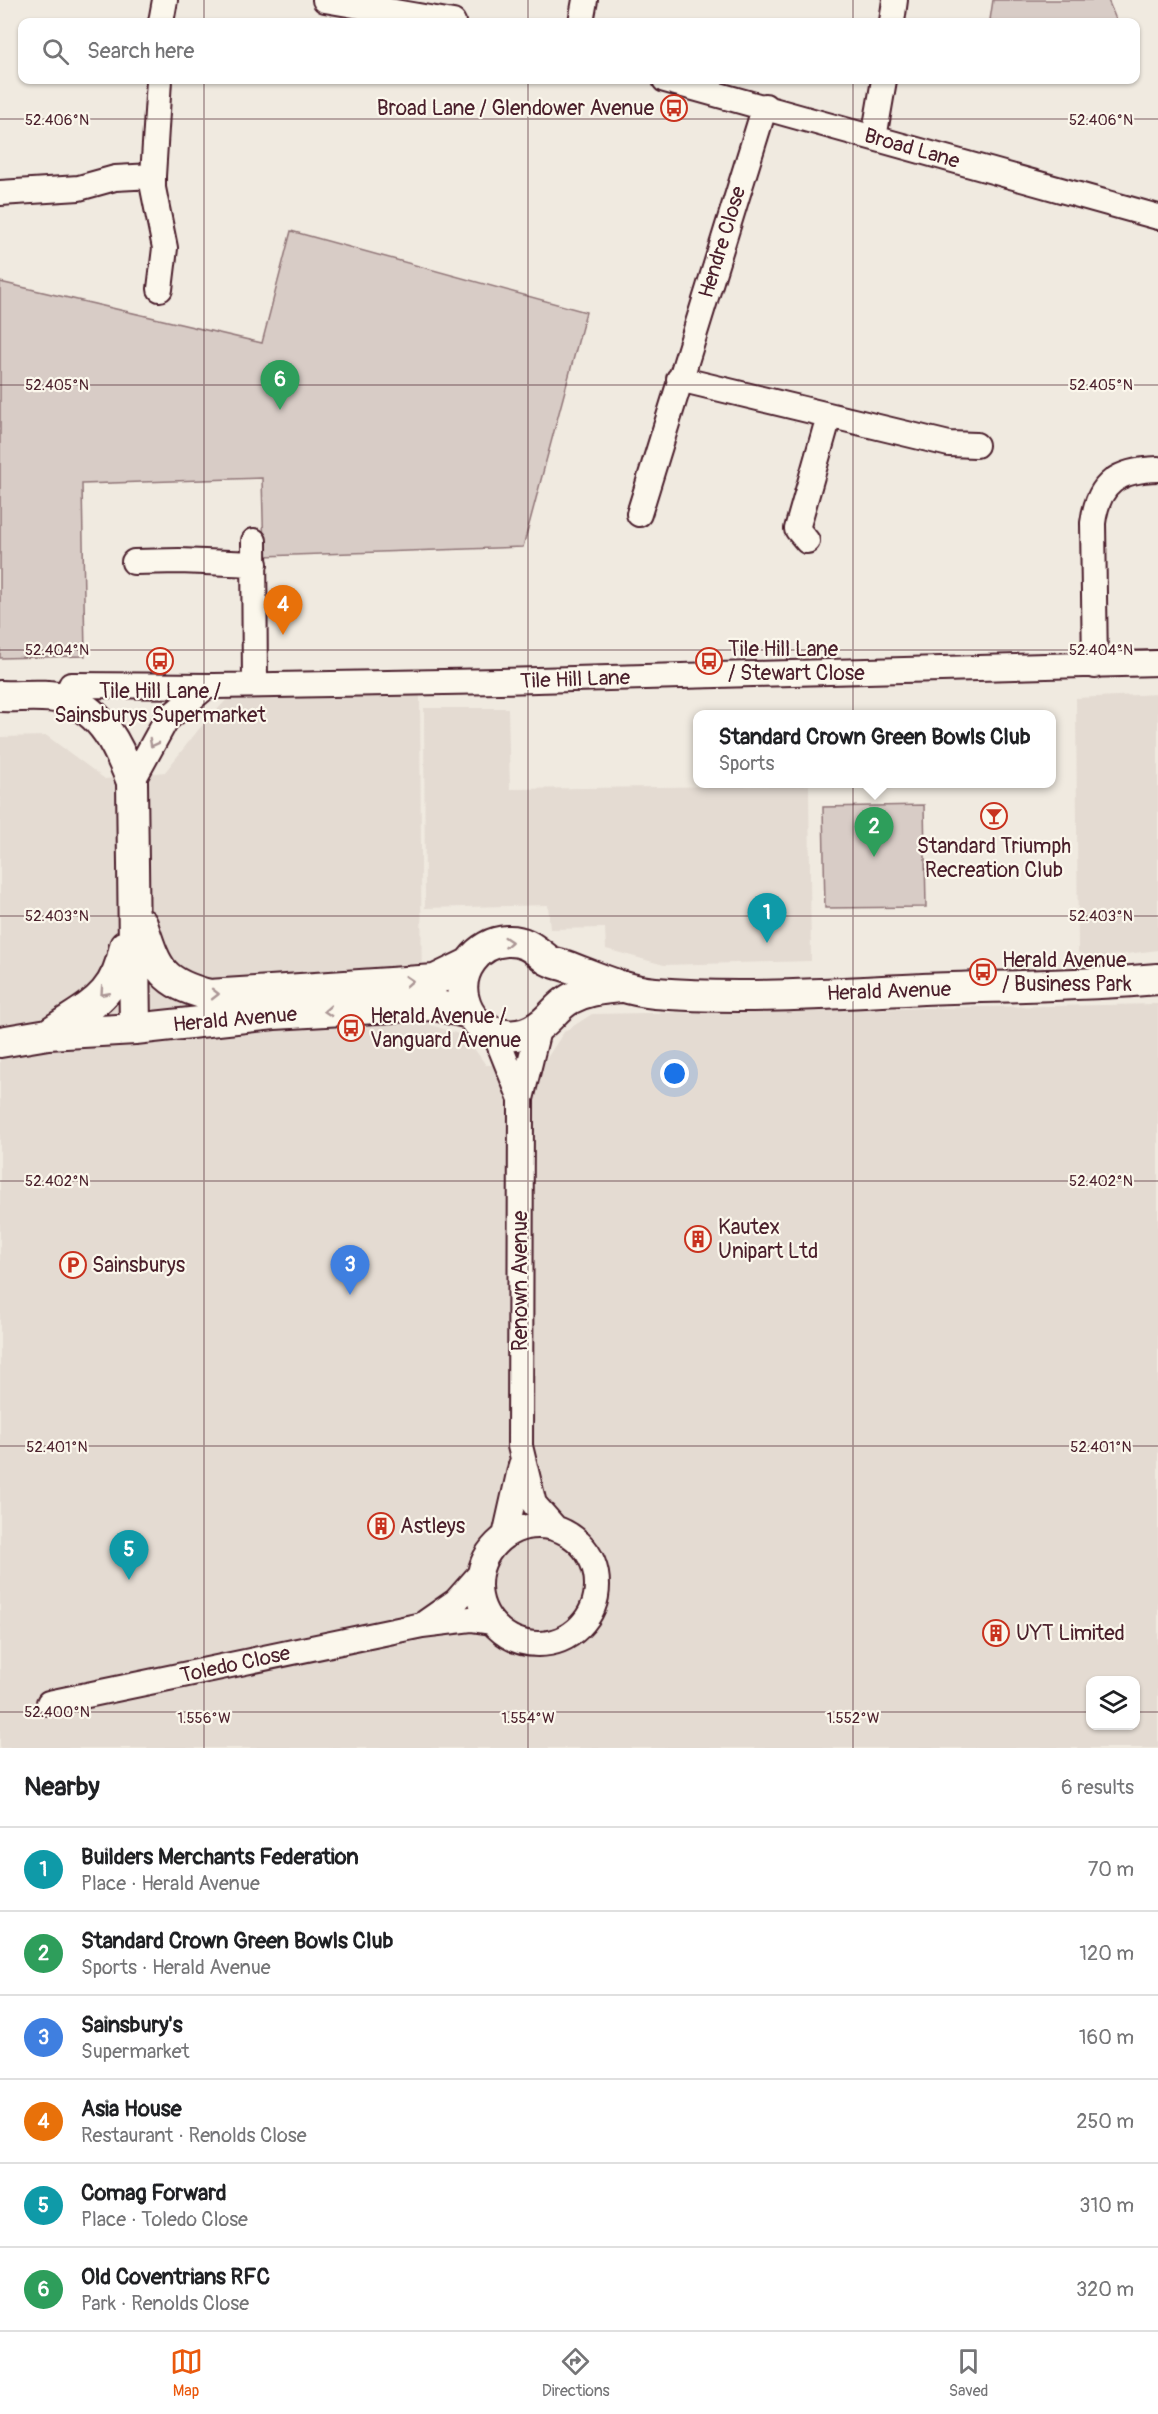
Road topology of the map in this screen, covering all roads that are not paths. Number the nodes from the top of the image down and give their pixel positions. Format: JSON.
{"nodes":[{"id":1,"x":165,"y":0,"type":"edge"},
{"id":2,"x":325,"y":0,"type":"edge"},
{"id":3,"x":585,"y":0,"type":"edge"},
{"id":4,"x":895,"y":0,"type":"edge"},
{"id":5,"x":162,"y":18,"type":"edge"},
{"id":6,"x":430,"y":18,"type":"edge"},
{"id":7,"x":582,"y":18,"type":"edge"},
{"id":8,"x":893,"y":18,"type":"edge"},
{"id":9,"x":159,"y":84,"type":"edge"},
{"id":10,"x":680,"y":84,"type":"edge"},
{"id":11,"x":884,"y":84,"type":"edge"},
{"id":12,"x":765,"y":106,"type":"junction"},
{"id":13,"x":874,"y":138,"type":"junction"},
{"id":14,"x":153,"y":176,"type":"junction"},
{"id":15,"x":0,"y":194,"type":"edge"},
{"id":16,"x":1158,"y":217,"type":"edge"},
{"id":17,"x":161,"y":291,"type":"dead end"},
{"id":18,"x":679,"y":379,"type":"junction"},
{"id":19,"x":829,"y":416,"type":"junction"},
{"id":20,"x":964,"y":439,"type":"dead end"},
{"id":21,"x":1158,"y":469,"type":"edge"},
{"id":22,"x":639,"y":514,"type":"dead end"},
{"id":23,"x":795,"y":535,"type":"dead end"},
{"id":24,"x":134,"y":562,"type":"dead end"},
{"id":25,"x":1158,"y":663,"type":"edge"},
{"id":26,"x":1095,"y":666,"type":"junction"},
{"id":27,"x":255,"y":684,"type":"junction"},
{"id":28,"x":207,"y":686,"type":"junction"},
{"id":29,"x":67,"y":692,"type":"junction"},
{"id":30,"x":0,"y":696,"type":"edge"},
{"id":31,"x":0,"y":707,"type":"edge"},
{"id":32,"x":132,"y":782,"type":"junction"},
{"id":33,"x":134,"y":899,"type":"junction"},
{"id":34,"x":549,"y":960,"type":"junction"},
{"id":35,"x":468,"y":964,"type":"junction"},
{"id":36,"x":1158,"y":979,"type":"edge"},
{"id":37,"x":620,"y":987,"type":"junction"},
{"id":38,"x":469,"y":1013,"type":"junction"},
{"id":39,"x":545,"y":1020,"type":"junction"},
{"id":40,"x":135,"y":1029,"type":"junction"},
{"id":41,"x":48,"y":1034,"type":"junction"},
{"id":42,"x":495,"y":1034,"type":"junction"},
{"id":43,"x":0,"y":1042,"type":"edge"},
{"id":44,"x":521,"y":1099,"type":"junction"},
{"id":45,"x":521,"y":1463,"type":"junction"},
{"id":46,"x":556,"y":1529,"type":"junction"},
{"id":47,"x":505,"y":1536,"type":"junction"},
{"id":48,"x":480,"y":1574,"type":"junction"},
{"id":49,"x":491,"y":1622,"type":"junction"},
{"id":50,"x":422,"y":1625,"type":"junction"},
{"id":51,"x":49,"y":1703,"type":"dead end"}],
"edges":[{"from":1,"to":5,"type":"street"},
{"from":2,"to":6,"type":"street"},
{"from":3,"to":7,"type":"street"},
{"from":4,"to":8,"type":"street"},
{"from":9,"to":14,"type":"street"},
{"from":10,"to":12,"type":"street","name":"Broad Lane"},
{"from":11,"to":13,"type":"street"},
{"from":12,"to":13,"type":"street","name":"Broad Lane"},
{"from":12,"to":18,"type":"street","name":"Hendre Close"},
{"from":13,"to":16,"type":"street","name":"Broad Lane"},
{"from":14,"to":15,"type":"street"},
{"from":14,"to":17,"type":"street"},
{"from":18,"to":19,"type":"street"},
{"from":18,"to":22,"type":"street","name":"Hendre Close"},
{"from":19,"to":20,"type":"street"},
{"from":19,"to":23,"type":"street"},
{"from":21,"to":26,"type":"street"},
{"from":24,"to":27,"type":"street"},
{"from":25,"to":26,"type":"street","name":"Tile Hill Lane"},
{"from":26,"to":27,"type":"street","name":"Tile Hill Lane"},
{"from":27,"to":28,"type":"street","name":"Tile Hill Lane"},
{"from":28,"to":29,"type":"street","name":"Tile Hill Lane"},
{"from":28,"to":32,"type":"street","one_way":true},
{"from":29,"to":30,"type":"main road","name":"Tile Hill Lane"},
{"from":29,"to":31,"type":"main road"},
{"from":29,"to":32,"type":"main road"},
{"from":32,"to":33,"type":"main road"},
{"from":33,"to":35,"type":"main road","name":"Herald Avenue","one_way":true},
{"from":33,"to":40,"type":"main road"},
{"from":33,"to":41,"type":"main road","one_way":true},
{"from":35,"to":34,"type":"main road","name":"Herald Avenue","one_way":true},
{"from":34,"to":37,"type":"main road","name":"Herald Avenue"},
{"from":34,"to":39,"type":"main road"},
{"from":35,"to":38,"type":"main road"},
{"from":36,"to":37,"type":"main road","name":"Herald Avenue"},
{"from":37,"to":39,"type":"main road","name":"Herald Avenue"},
{"from":38,"to":40,"type":"main road","name":"Herald Avenue","one_way":true},
{"from":38,"to":42,"type":"main road","name":"Herald Avenue"},
{"from":39,"to":42,"type":"main road","name":"Herald Avenue"},
{"from":39,"to":44,"type":"street","name":"Renown Avenue"},
{"from":40,"to":41,"type":"main road","name":"Herald Avenue"},
{"from":41,"to":43,"type":"main road","name":"Herald Avenue"},
{"from":42,"to":44,"type":"street","name":"Renown Avenue"},
{"from":44,"to":45,"type":"street","name":"Renown Avenue"},
{"from":45,"to":46,"type":"street","name":"Renown Avenue"},
{"from":45,"to":47,"type":"street","name":"Renown Avenue"},
{"from":46,"to":47,"type":"street"},
{"from":46,"to":49,"type":"street"},
{"from":47,"to":48,"type":"street"},
{"from":48,"to":49,"type":"street"},
{"from":48,"to":50,"type":"street","name":"Toledo Close"},
{"from":49,"to":50,"type":"street","name":"Toledo Close"},
{"from":50,"to":51,"type":"street","name":"Toledo Close"}]}
